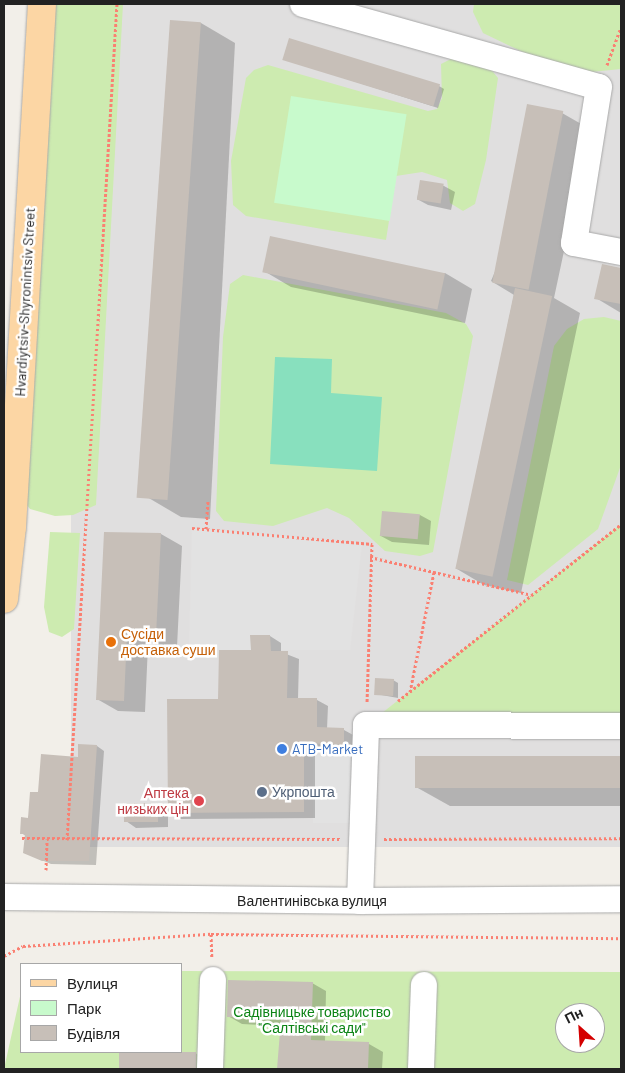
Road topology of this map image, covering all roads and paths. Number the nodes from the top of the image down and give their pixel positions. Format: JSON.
{"nodes":[{"id":1,"x":42,"y":4,"type":"edge"},
{"id":2,"x":117,"y":4,"type":"edge"},
{"id":3,"x":303,"y":4,"type":"edge"},
{"id":4,"x":621,"y":27,"type":"edge"},
{"id":5,"x":599,"y":87,"type":"junction"},
{"id":6,"x":621,"y":252,"type":"edge"},
{"id":7,"x":208,"y":500,"type":"dead end"},
{"id":8,"x":621,"y":524,"type":"edge"},
{"id":9,"x":192,"y":528,"type":"dead end"},
{"id":10,"x":206,"y":529,"type":"junction"},
{"id":11,"x":370,"y":557,"type":"junction"},
{"id":12,"x":434,"y":572,"type":"junction"},
{"id":13,"x":532,"y":595,"type":"junction"},
{"id":14,"x":4,"y":599,"type":"edge"},
{"id":15,"x":410,"y":692,"type":"junction"},
{"id":16,"x":396,"y":703,"type":"dead end"},
{"id":17,"x":366,"y":726,"type":"junction"},
{"id":18,"x":621,"y":726,"type":"edge"},
{"id":19,"x":22,"y":838,"type":"dead end"},
{"id":20,"x":621,"y":838,"type":"edge"},
{"id":21,"x":47,"y":839,"type":"junction"},
{"id":22,"x":363,"y":839,"type":"junction"},
{"id":23,"x":67,"y":840,"type":"junction"},
{"id":24,"x":46,"y":870,"type":"dead end"},
{"id":25,"x":4,"y":897,"type":"edge"},
{"id":26,"x":621,"y":899,"type":"edge"},
{"id":27,"x":360,"y":901,"type":"junction"},
{"id":28,"x":621,"y":938,"type":"edge"},
{"id":29,"x":4,"y":956,"type":"edge"},
{"id":30,"x":213,"y":980,"type":"dead end"},
{"id":31,"x":424,"y":985,"type":"dead end"},
{"id":32,"x":210,"y":1069,"type":"edge"},
{"id":33,"x":421,"y":1069,"type":"edge"}],
"edges":[{"from":1,"to":14,"type":"main road","name":"Hvardiytsiv-Shyronintsiv Street"},
{"from":2,"to":23,"type":"path"},
{"from":3,"to":5,"type":"street"},
{"from":4,"to":5,"type":"path"},
{"from":5,"to":6,"type":"street"},
{"from":7,"to":10,"type":"path"},
{"from":8,"to":13,"type":"path"},
{"from":9,"to":10,"type":"path"},
{"from":10,"to":11,"type":"path"},
{"from":11,"to":12,"type":"path"},
{"from":11,"to":17,"type":"path"},
{"from":12,"to":13,"type":"path"},
{"from":12,"to":15,"type":"path"},
{"from":13,"to":15,"type":"path"},
{"from":15,"to":16,"type":"path"},
{"from":17,"to":18,"type":"street"},
{"from":17,"to":22,"type":"street"},
{"from":19,"to":21,"type":"path"},
{"from":20,"to":22,"type":"path"},
{"from":21,"to":23,"type":"path"},
{"from":21,"to":24,"type":"path"},
{"from":22,"to":23,"type":"path"},
{"from":22,"to":27,"type":"street"},
{"from":25,"to":27,"type":"street","name":"Валентинівська вулиця"},
{"from":26,"to":27,"type":"street","name":"Валентинівська вулиця"},
{"from":28,"to":29,"type":"path"},
{"from":30,"to":32,"type":"street"},
{"from":31,"to":33,"type":"street"}]}
